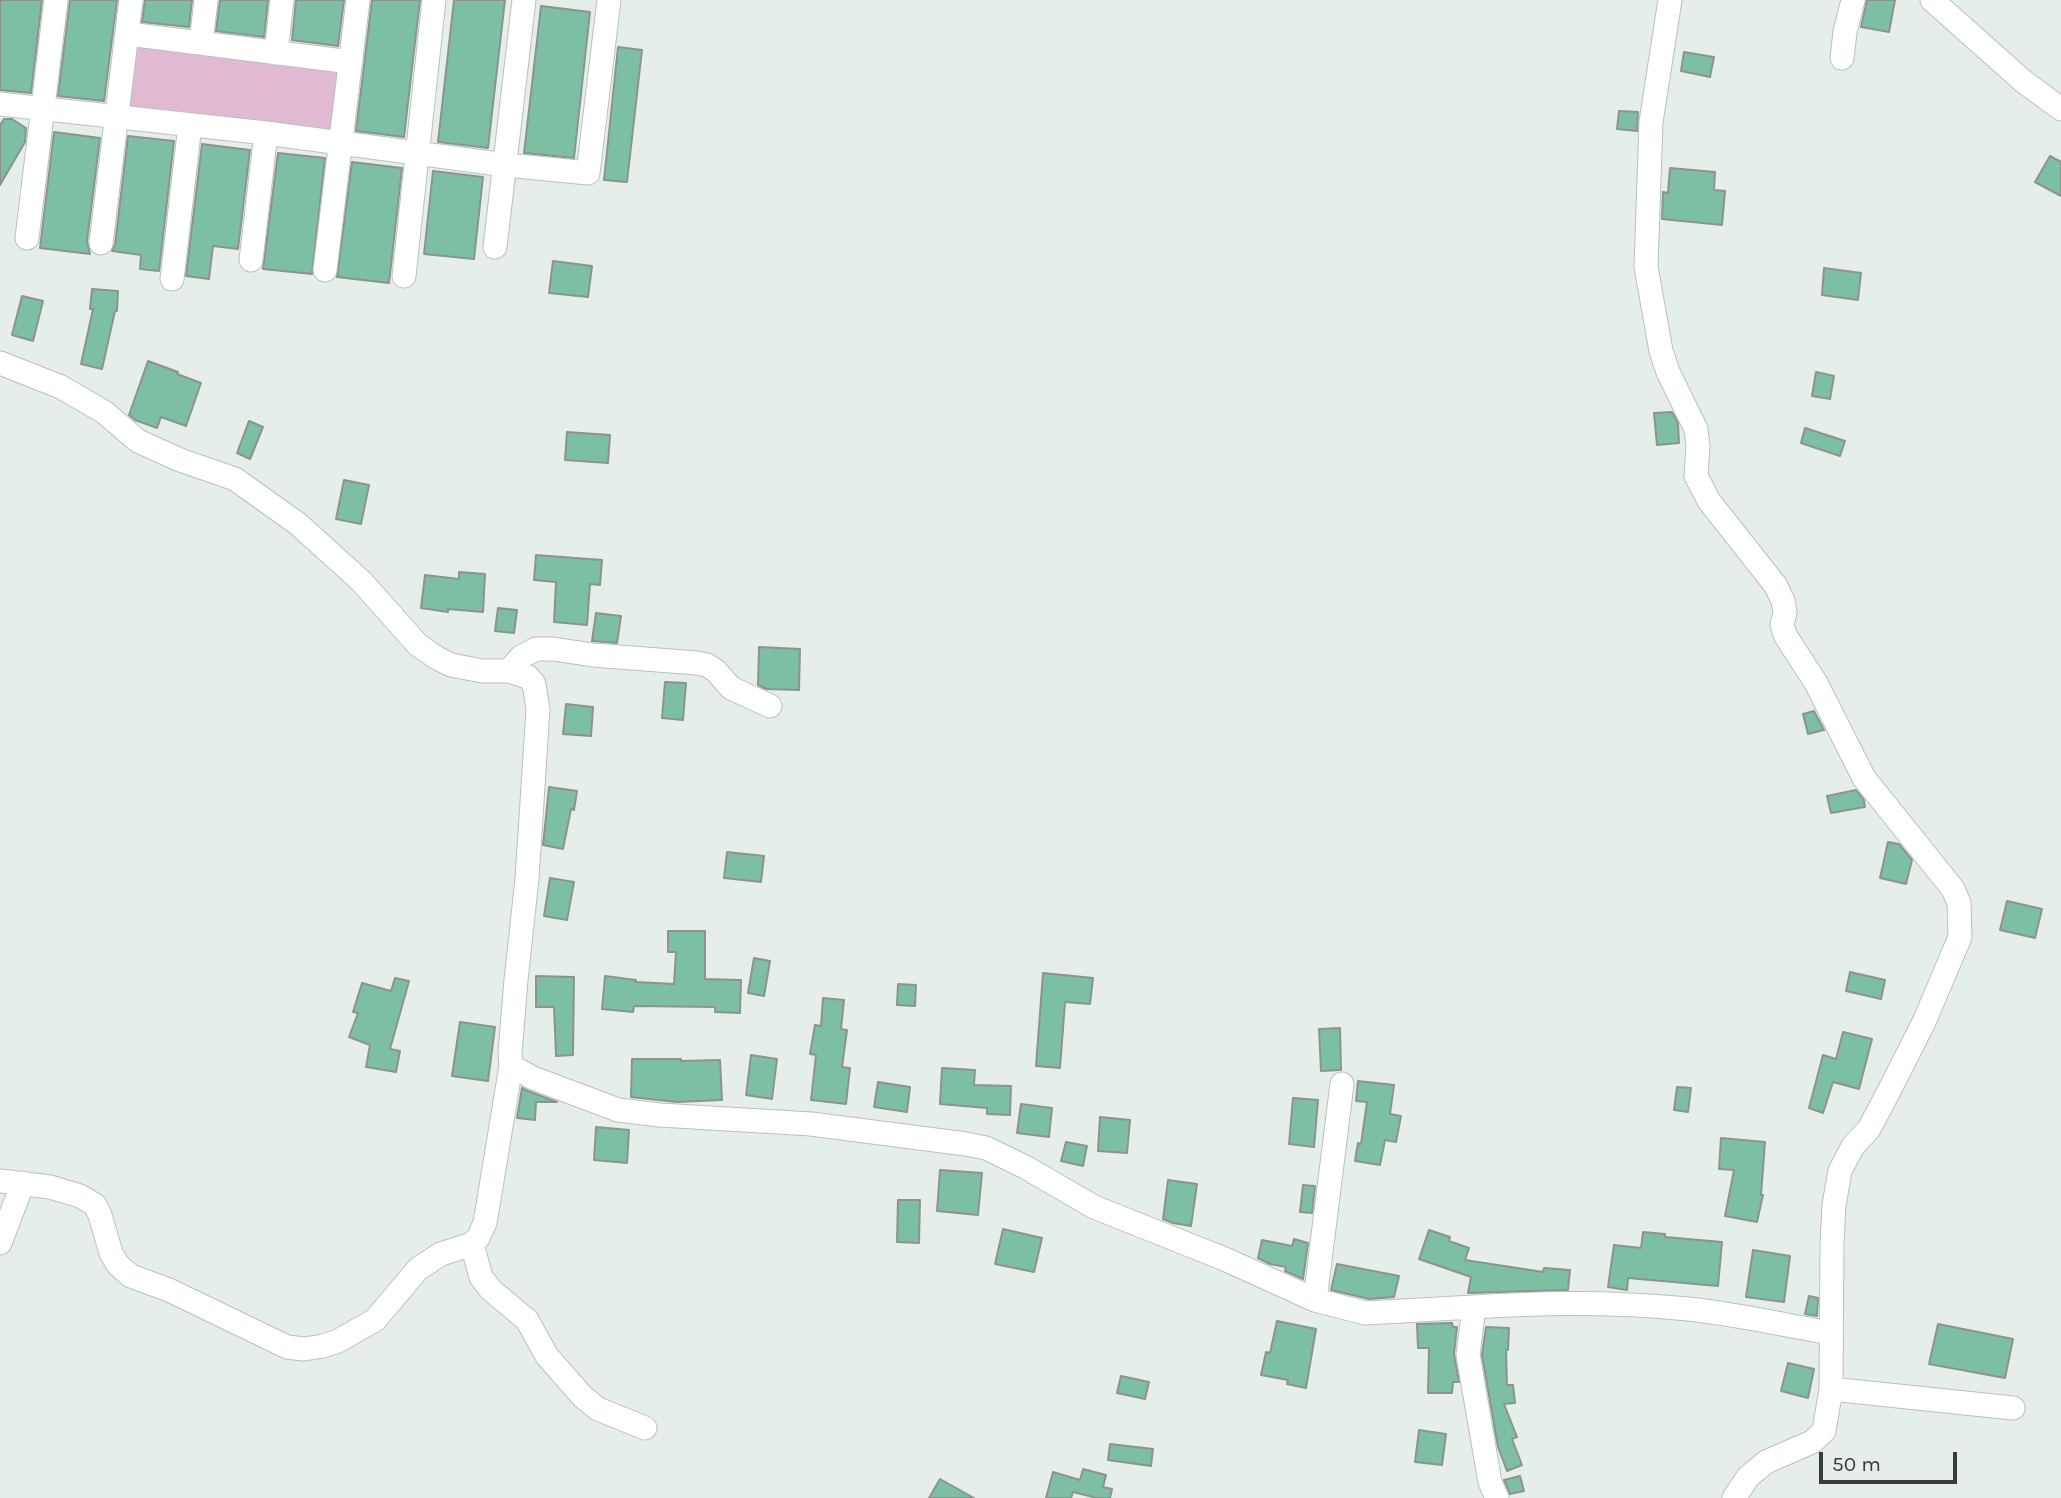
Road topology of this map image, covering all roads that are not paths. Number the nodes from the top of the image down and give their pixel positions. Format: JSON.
{"nodes":[{"id":1,"x":56,"y":0,"type":"edge"},
{"id":2,"x":131,"y":0,"type":"edge"},
{"id":3,"x":206,"y":0,"type":"edge"},
{"id":4,"x":282,"y":0,"type":"edge"},
{"id":5,"x":358,"y":0,"type":"edge"},
{"id":6,"x":434,"y":0,"type":"edge"},
{"id":7,"x":524,"y":0,"type":"edge"},
{"id":8,"x":609,"y":0,"type":"edge"},
{"id":9,"x":1670,"y":0,"type":"edge"},
{"id":10,"x":1853,"y":0,"type":"edge"},
{"id":11,"x":1932,"y":0,"type":"edge"},
{"id":12,"x":128,"y":34,"type":"junction"},
{"id":13,"x":201,"y":43,"type":"junction"},
{"id":14,"x":276,"y":52,"type":"junction"},
{"id":15,"x":1842,"y":58,"type":"dead end"},
{"id":16,"x":351,"y":62,"type":"junction"},
{"id":17,"x":0,"y":104,"type":"edge"},
{"id":18,"x":43,"y":109,"type":"junction"},
{"id":19,"x":2061,"y":109,"type":"edge"},
{"id":20,"x":117,"y":118,"type":"junction"},
{"id":21,"x":190,"y":125,"type":"junction"},
{"id":22,"x":266,"y":133,"type":"junction"},
{"id":23,"x":341,"y":142,"type":"junction"},
{"id":24,"x":417,"y":153,"type":"junction"},
{"id":25,"x":506,"y":165,"type":"junction"},
{"id":26,"x":27,"y":238,"type":"dead end"},
{"id":27,"x":101,"y":243,"type":"dead end"},
{"id":28,"x":495,"y":247,"type":"dead end"},
{"id":29,"x":251,"y":260,"type":"dead end"},
{"id":30,"x":325,"y":270,"type":"dead end"},
{"id":31,"x":404,"y":276,"type":"dead end"},
{"id":32,"x":172,"y":279,"type":"dead end"},
{"id":33,"x":0,"y":363,"type":"edge"},
{"id":34,"x":509,"y":671,"type":"junction"},
{"id":35,"x":770,"y":706,"type":"dead end"},
{"id":36,"x":510,"y":1066,"type":"junction"},
{"id":37,"x":1342,"y":1084,"type":"dead end"},
{"id":38,"x":11,"y":1182,"type":"edge"},
{"id":39,"x":0,"y":1243,"type":"edge"},
{"id":40,"x":472,"y":1244,"type":"junction"},
{"id":41,"x":1315,"y":1300,"type":"junction"},
{"id":42,"x":1474,"y":1307,"type":"junction"},
{"id":43,"x":1831,"y":1333,"type":"junction"},
{"id":44,"x":1831,"y":1390,"type":"junction"},
{"id":45,"x":2013,"y":1408,"type":"dead end"},
{"id":46,"x":645,"y":1428,"type":"dead end"},
{"id":47,"x":1497,"y":1498,"type":"edge"},
{"id":48,"x":1734,"y":1498,"type":"edge"}],
"edges":[{"from":1,"to":18,"type":"street"},
{"from":2,"to":12,"type":"street"},
{"from":3,"to":13,"type":"street"},
{"from":4,"to":14,"type":"street"},
{"from":5,"to":16,"type":"street"},
{"from":6,"to":24,"type":"street"},
{"from":7,"to":25,"type":"street"},
{"from":8,"to":25,"type":"street"},
{"from":9,"to":43,"type":"street"},
{"from":10,"to":15,"type":"street"},
{"from":11,"to":19,"type":"street"},
{"from":12,"to":13,"type":"street"},
{"from":12,"to":20,"type":"street"},
{"from":13,"to":14,"type":"street"},
{"from":14,"to":16,"type":"street"},
{"from":16,"to":23,"type":"street"},
{"from":17,"to":18,"type":"street"},
{"from":18,"to":20,"type":"street"},
{"from":18,"to":26,"type":"street"},
{"from":20,"to":21,"type":"street"},
{"from":20,"to":27,"type":"street"},
{"from":21,"to":22,"type":"street"},
{"from":21,"to":32,"type":"street"},
{"from":22,"to":23,"type":"street"},
{"from":22,"to":29,"type":"street"},
{"from":23,"to":24,"type":"street"},
{"from":23,"to":30,"type":"street"},
{"from":24,"to":25,"type":"street"},
{"from":24,"to":31,"type":"street"},
{"from":25,"to":28,"type":"street"},
{"from":33,"to":34,"type":"street"},
{"from":34,"to":35,"type":"street"},
{"from":34,"to":36,"type":"street"},
{"from":36,"to":40,"type":"street"},
{"from":36,"to":41,"type":"street"},
{"from":37,"to":41,"type":"street"},
{"from":38,"to":39,"type":"street"},
{"from":38,"to":40,"type":"street"},
{"from":40,"to":46,"type":"street"},
{"from":41,"to":42,"type":"street"},
{"from":42,"to":43,"type":"street"},
{"from":42,"to":47,"type":"street"},
{"from":43,"to":44,"type":"street"},
{"from":44,"to":45,"type":"street"},
{"from":44,"to":48,"type":"street"}]}
